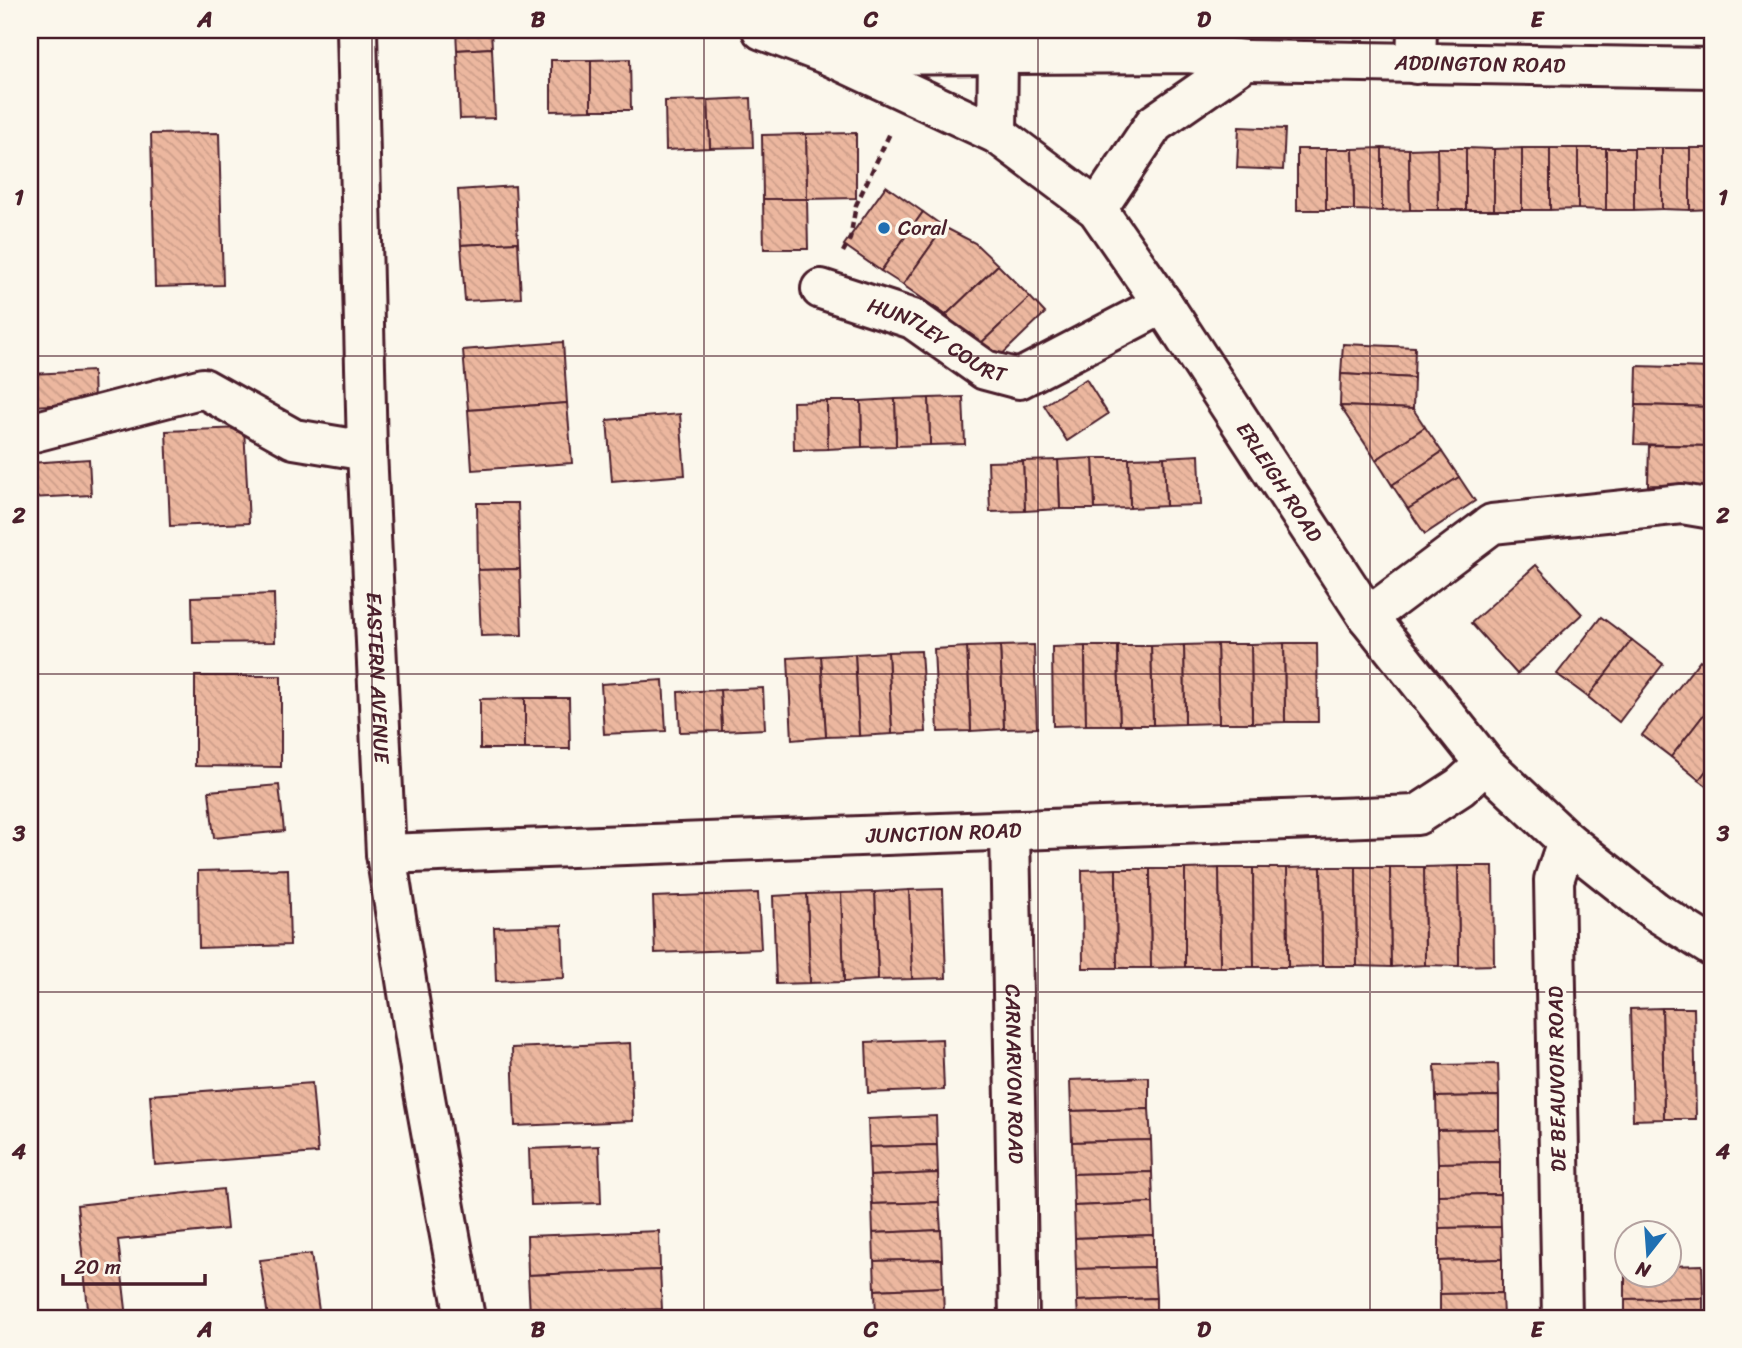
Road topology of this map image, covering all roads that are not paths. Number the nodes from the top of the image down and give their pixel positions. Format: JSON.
{"nodes":[{"id":1,"x":357,"y":30,"type":"edge"},
{"id":2,"x":762,"y":30,"type":"edge"},
{"id":3,"x":998,"y":42,"type":"edge"},
{"id":4,"x":1417,"y":47,"type":"edge"},
{"id":5,"x":828,"y":55,"type":"junction"},
{"id":6,"x":1245,"y":60,"type":"junction"},
{"id":7,"x":1712,"y":68,"type":"edge"},
{"id":8,"x":998,"y":134,"type":"junction"},
{"id":9,"x":1097,"y":209,"type":"junction"},
{"id":10,"x":821,"y":289,"type":"road end"},
{"id":11,"x":1163,"y":304,"type":"junction"},
{"id":12,"x":30,"y":433,"type":"edge"},
{"id":13,"x":367,"y":452,"type":"junction"},
{"id":14,"x":1712,"y":509,"type":"edge"},
{"id":15,"x":1368,"y":617,"type":"junction"},
{"id":16,"x":1485,"y":764,"type":"junction"},
{"id":17,"x":1010,"y":831,"type":"junction"},
{"id":18,"x":1567,"y":841,"type":"junction"},
{"id":19,"x":386,"y":854,"type":"junction"},
{"id":20,"x":1712,"y":947,"type":"edge"},
{"id":21,"x":466,"y":1318,"type":"edge"},
{"id":22,"x":1019,"y":1318,"type":"edge"},
{"id":23,"x":1562,"y":1318,"type":"edge"}],
"edges":[{"from":1,"to":13,"type":"street","name":"EASTERN AVENUE"},
{"from":2,"to":5,"type":"street","name":"ADDINGTON ROAD"},
{"from":3,"to":5,"type":"street","name":"ADDINGTON ROAD"},
{"from":3,"to":6,"type":"street","name":"ADDINGTON ROAD"},
{"from":3,"to":8,"type":"street"},
{"from":4,"to":6,"type":"street","name":"ADDINGTON ROAD"},
{"from":4,"to":7,"type":"street","name":"ADDINGTON ROAD"},
{"from":5,"to":8,"type":"street","name":"ERLEIGH ROAD"},
{"from":6,"to":9,"type":"street"},
{"from":8,"to":9,"type":"street","name":"ERLEIGH ROAD"},
{"from":9,"to":11,"type":"street","name":"ERLEIGH ROAD"},
{"from":10,"to":11,"type":"street","name":"HUNTLEY COURT"},
{"from":11,"to":15,"type":"street","name":"ERLEIGH ROAD"},
{"from":12,"to":13,"type":"street"},
{"from":13,"to":19,"type":"street","name":"EASTERN AVENUE"},
{"from":14,"to":15,"type":"street"},
{"from":15,"to":16,"type":"street","name":"ERLEIGH ROAD"},
{"from":16,"to":17,"type":"street","name":"JUNCTION ROAD"},
{"from":16,"to":18,"type":"street","name":"ERLEIGH ROAD"},
{"from":17,"to":19,"type":"street","name":"JUNCTION ROAD"},
{"from":17,"to":22,"type":"street","name":"CARNARVON ROAD"},
{"from":18,"to":20,"type":"street","name":"ERLEIGH ROAD"},
{"from":18,"to":23,"type":"street","name":"DE BEAUVOIR ROAD"},
{"from":19,"to":21,"type":"street","name":"EASTERN AVENUE"}]}
